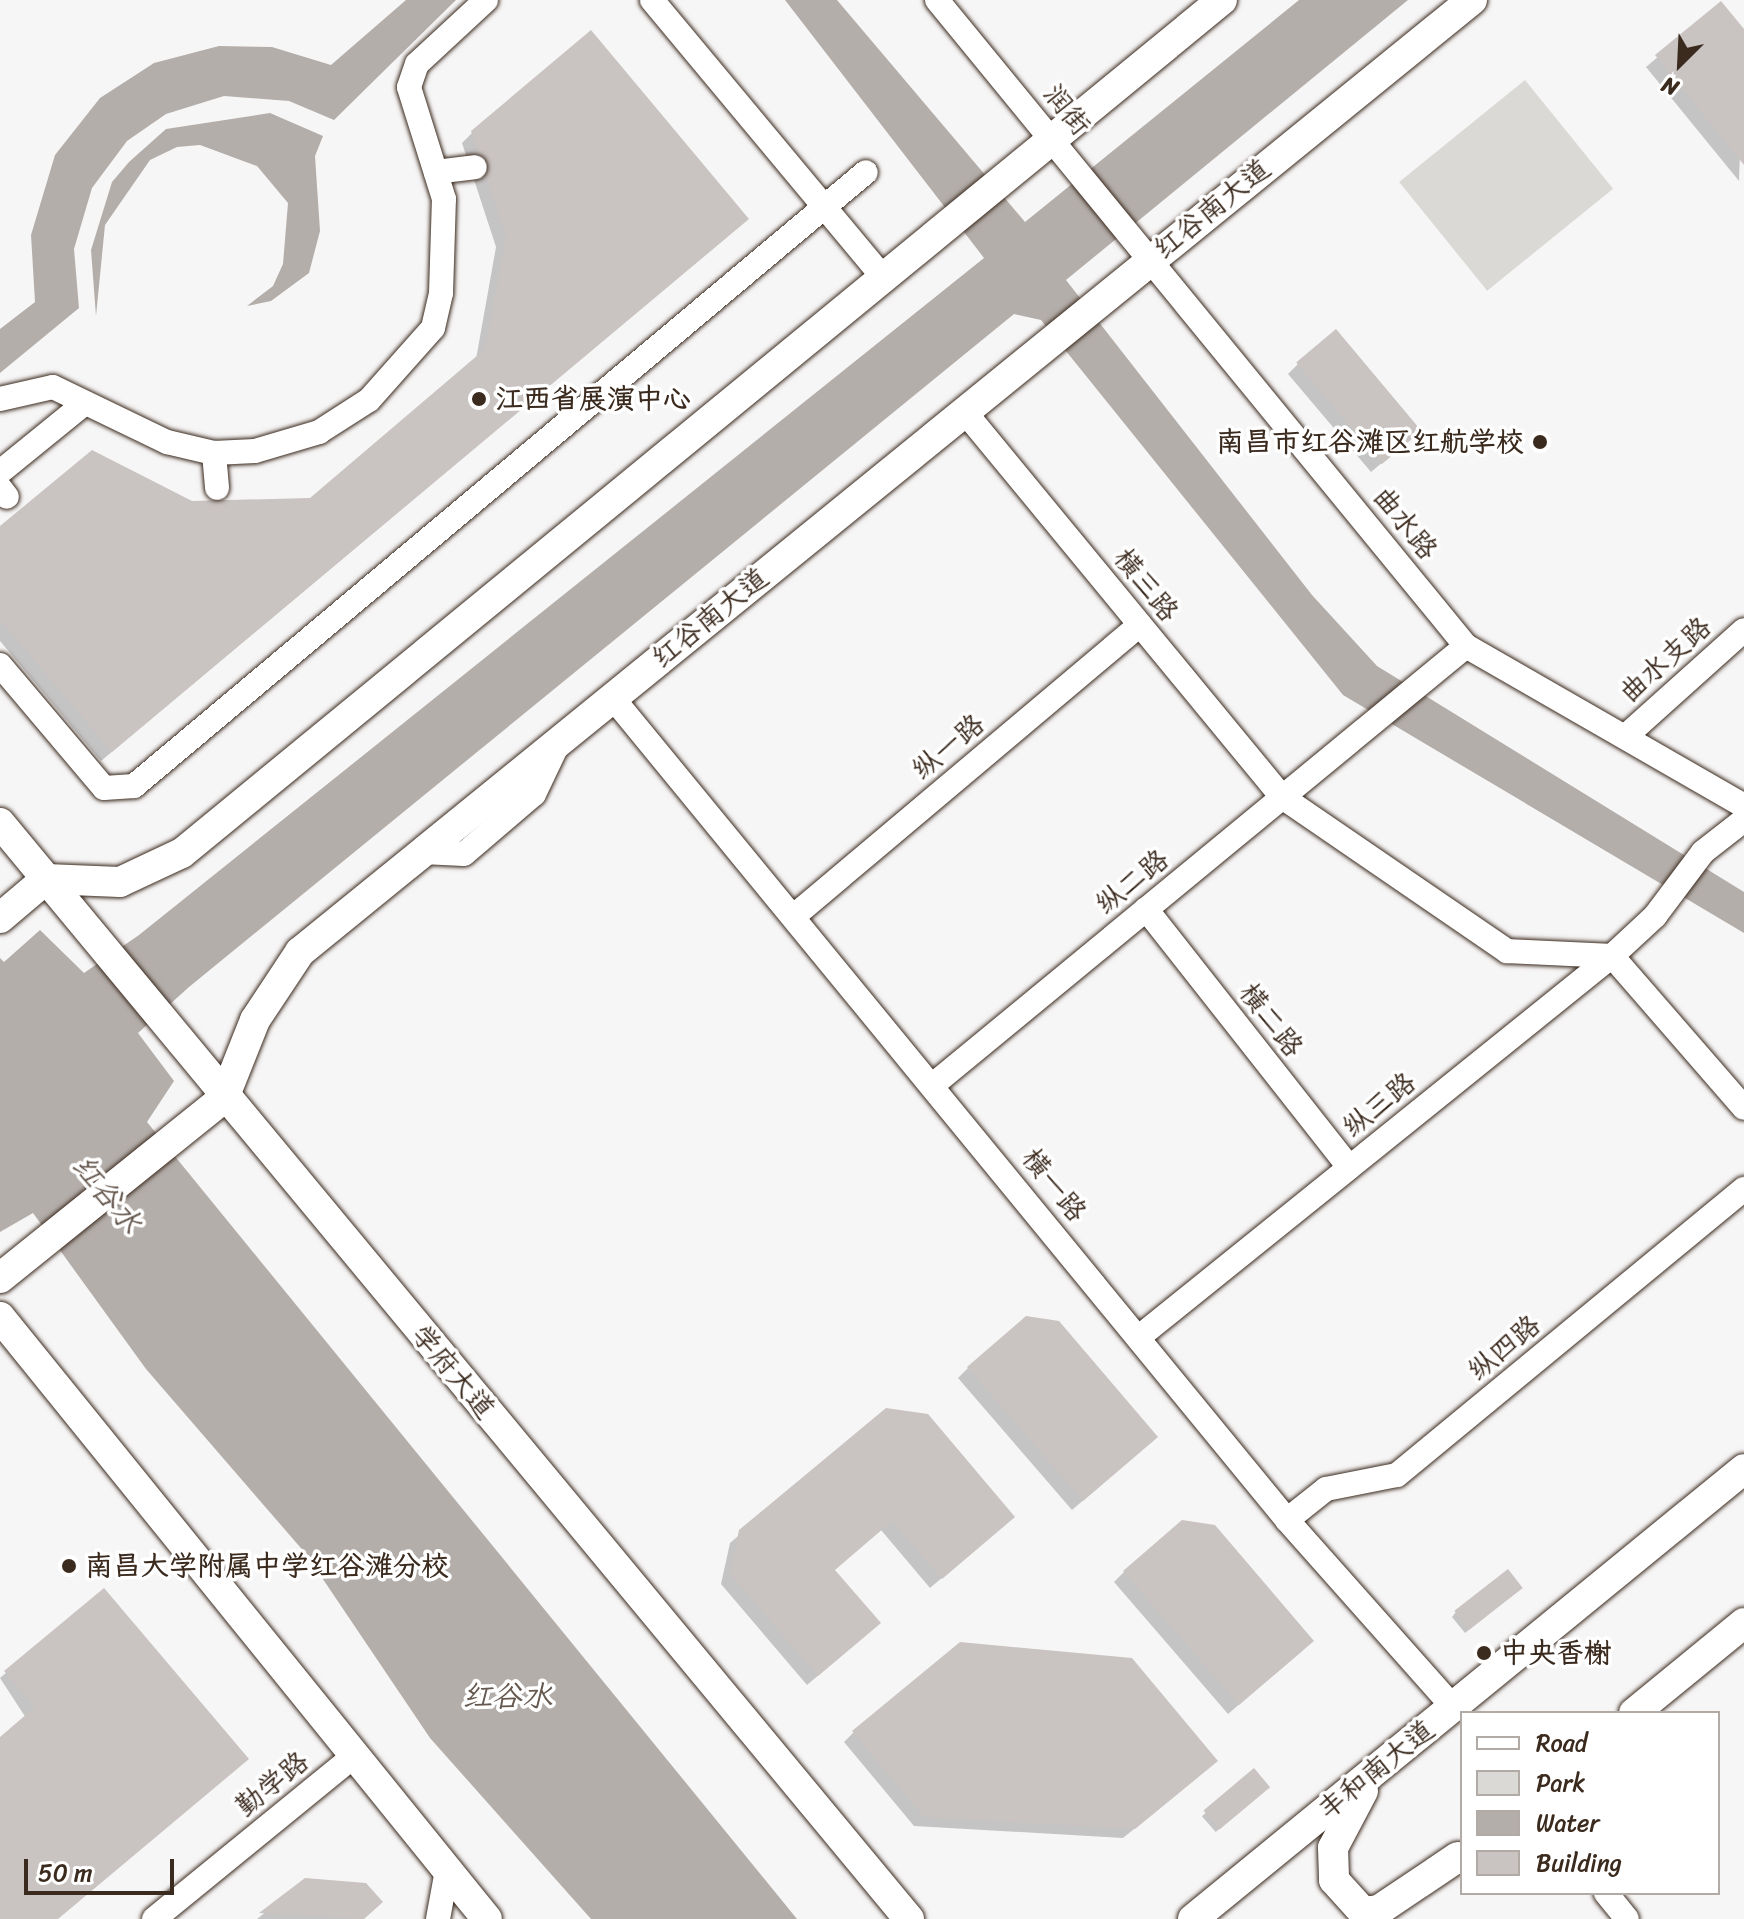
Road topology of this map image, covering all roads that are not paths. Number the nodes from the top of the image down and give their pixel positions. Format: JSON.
{"nodes":[{"id":1,"x":486,"y":0,"type":"edge"},
{"id":2,"x":652,"y":0,"type":"edge"},
{"id":3,"x":937,"y":0,"type":"edge"},
{"id":4,"x":1222,"y":0,"type":"edge"},
{"id":5,"x":1472,"y":0,"type":"edge"},
{"id":6,"x":1053,"y":140,"type":"junction"},
{"id":7,"x":475,"y":167,"type":"dead end"},
{"id":8,"x":436,"y":172,"type":"junction"},
{"id":9,"x":866,"y":172,"type":"dead end"},
{"id":10,"x":824,"y":207,"type":"junction"},
{"id":11,"x":1148,"y":259,"type":"junction"},
{"id":12,"x":883,"y":277,"type":"junction"},
{"id":13,"x":0,"y":399,"type":"edge"},
{"id":14,"x":85,"y":403,"type":"junction"},
{"id":15,"x":964,"y":411,"type":"junction"},
{"id":16,"x":214,"y":453,"type":"junction"},
{"id":17,"x":0,"y":472,"type":"edge"},
{"id":18,"x":217,"y":488,"type":"dead end"},
{"id":19,"x":1140,"y":625,"type":"junction"},
{"id":20,"x":1744,"y":630,"type":"edge"},
{"id":21,"x":1466,"y":646,"type":"junction"},
{"id":22,"x":0,"y":665,"type":"edge"},
{"id":23,"x":612,"y":697,"type":"junction"},
{"id":24,"x":1627,"y":735,"type":"junction"},
{"id":25,"x":1282,"y":797,"type":"junction"},
{"id":26,"x":1744,"y":806,"type":"edge"},
{"id":27,"x":1744,"y":820,"type":"edge"},
{"id":28,"x":0,"y":823,"type":"edge"},
{"id":29,"x":46,"y":879,"type":"junction"},
{"id":30,"x":1146,"y":909,"type":"junction"},
{"id":31,"x":794,"y":916,"type":"junction"},
{"id":32,"x":0,"y":918,"type":"edge"},
{"id":33,"x":1612,"y":956,"type":"junction"},
{"id":34,"x":934,"y":1084,"type":"junction"},
{"id":35,"x":224,"y":1098,"type":"junction"},
{"id":36,"x":1744,"y":1108,"type":"edge"},
{"id":37,"x":1349,"y":1167,"type":"junction"},
{"id":38,"x":1744,"y":1189,"type":"edge"},
{"id":39,"x":9,"y":1270,"type":"edge"},
{"id":40,"x":0,"y":1317,"type":"edge"},
{"id":41,"x":1139,"y":1337,"type":"junction"},
{"id":42,"x":1744,"y":1469,"type":"edge"},
{"id":43,"x":1287,"y":1520,"type":"junction"},
{"id":44,"x":1744,"y":1623,"type":"edge"},
{"id":45,"x":1453,"y":1707,"type":"junction"},
{"id":46,"x":1636,"y":1711,"type":"edge"},
{"id":47,"x":354,"y":1756,"type":"junction"},
{"id":48,"x":1383,"y":1764,"type":"junction"},
{"id":49,"x":1460,"y":1855,"type":"edge"},
{"id":50,"x":447,"y":1870,"type":"junction"},
{"id":51,"x":1608,"y":1895,"type":"edge"},
{"id":52,"x":482,"y":1916,"type":"edge"},
{"id":53,"x":154,"y":1919,"type":"edge"},
{"id":54,"x":438,"y":1919,"type":"edge"},
{"id":55,"x":909,"y":1919,"type":"edge"},
{"id":56,"x":1193,"y":1919,"type":"edge"},
{"id":57,"x":1382,"y":1919,"type":"edge"},
{"id":58,"x":1627,"y":1919,"type":"edge"}],
"edges":[{"from":1,"to":8,"type":"street"},
{"from":2,"to":10,"type":"street"},
{"from":3,"to":6,"type":"street","name":"润街"},
{"from":4,"to":6,"type":"main road"},
{"from":5,"to":11,"type":"main road","name":"红谷南大道"},
{"from":6,"to":11,"type":"street","name":"润街"},
{"from":6,"to":12,"type":"main road"},
{"from":7,"to":8,"type":"street"},
{"from":8,"to":16,"type":"street"},
{"from":9,"to":10,"type":"street"},
{"from":10,"to":12,"type":"street"},
{"from":10,"to":22,"type":"street"},
{"from":11,"to":15,"type":"main road","name":"红谷南大道"},
{"from":11,"to":21,"type":"street","name":"曲水路"},
{"from":12,"to":29,"type":"main road"},
{"from":13,"to":14,"type":"street"},
{"from":14,"to":16,"type":"street"},
{"from":14,"to":17,"type":"street"},
{"from":15,"to":19,"type":"street","name":"横三路"},
{"from":15,"to":23,"type":"main road","name":"红谷南大道"},
{"from":16,"to":18,"type":"street"},
{"from":19,"to":25,"type":"street","name":"横三路"},
{"from":19,"to":31,"type":"street","name":"纵一路"},
{"from":20,"to":24,"type":"street","name":"曲水支路"},
{"from":21,"to":24,"type":"street","name":"曲水路"},
{"from":21,"to":25,"type":"street","name":"纵二路"},
{"from":23,"to":31,"type":"street","name":"横一路"},
{"from":23,"to":35,"type":"main road","name":"红谷南大道"},
{"from":24,"to":26,"type":"street","name":"曲水路"},
{"from":25,"to":30,"type":"street","name":"纵二路"},
{"from":25,"to":33,"type":"street","name":"横三路"},
{"from":27,"to":33,"type":"street","name":"纵三路"},
{"from":28,"to":29,"type":"main road","name":"学府大道"},
{"from":29,"to":32,"type":"main road"},
{"from":29,"to":35,"type":"main road","name":"学府大道"},
{"from":30,"to":34,"type":"street","name":"纵二路"},
{"from":30,"to":37,"type":"street","name":"横二路"},
{"from":31,"to":34,"type":"street","name":"横一路"},
{"from":33,"to":36,"type":"street"},
{"from":33,"to":37,"type":"street","name":"纵三路"},
{"from":34,"to":41,"type":"street","name":"横一路"},
{"from":35,"to":39,"type":"main road"},
{"from":35,"to":55,"type":"main road","name":"学府大道"},
{"from":37,"to":41,"type":"street","name":"纵三路"},
{"from":38,"to":43,"type":"street","name":"纵四路"},
{"from":40,"to":47,"type":"main road"},
{"from":41,"to":43,"type":"street","name":"横一路"},
{"from":42,"to":45,"type":"main road","name":"丰和南大道"},
{"from":43,"to":45,"type":"street","name":"横一路"},
{"from":44,"to":46,"type":"main road"},
{"from":45,"to":48,"type":"main road","name":"丰和南大道"},
{"from":47,"to":50,"type":"main road"},
{"from":47,"to":53,"type":"street","name":"勤学路"},
{"from":48,"to":49,"type":"main road"},
{"from":48,"to":56,"type":"main road","name":"丰和南大道"},
{"from":49,"to":57,"type":"main road"},
{"from":50,"to":52,"type":"main road"},
{"from":50,"to":54,"type":"street"},
{"from":51,"to":58,"type":"street"}]}
